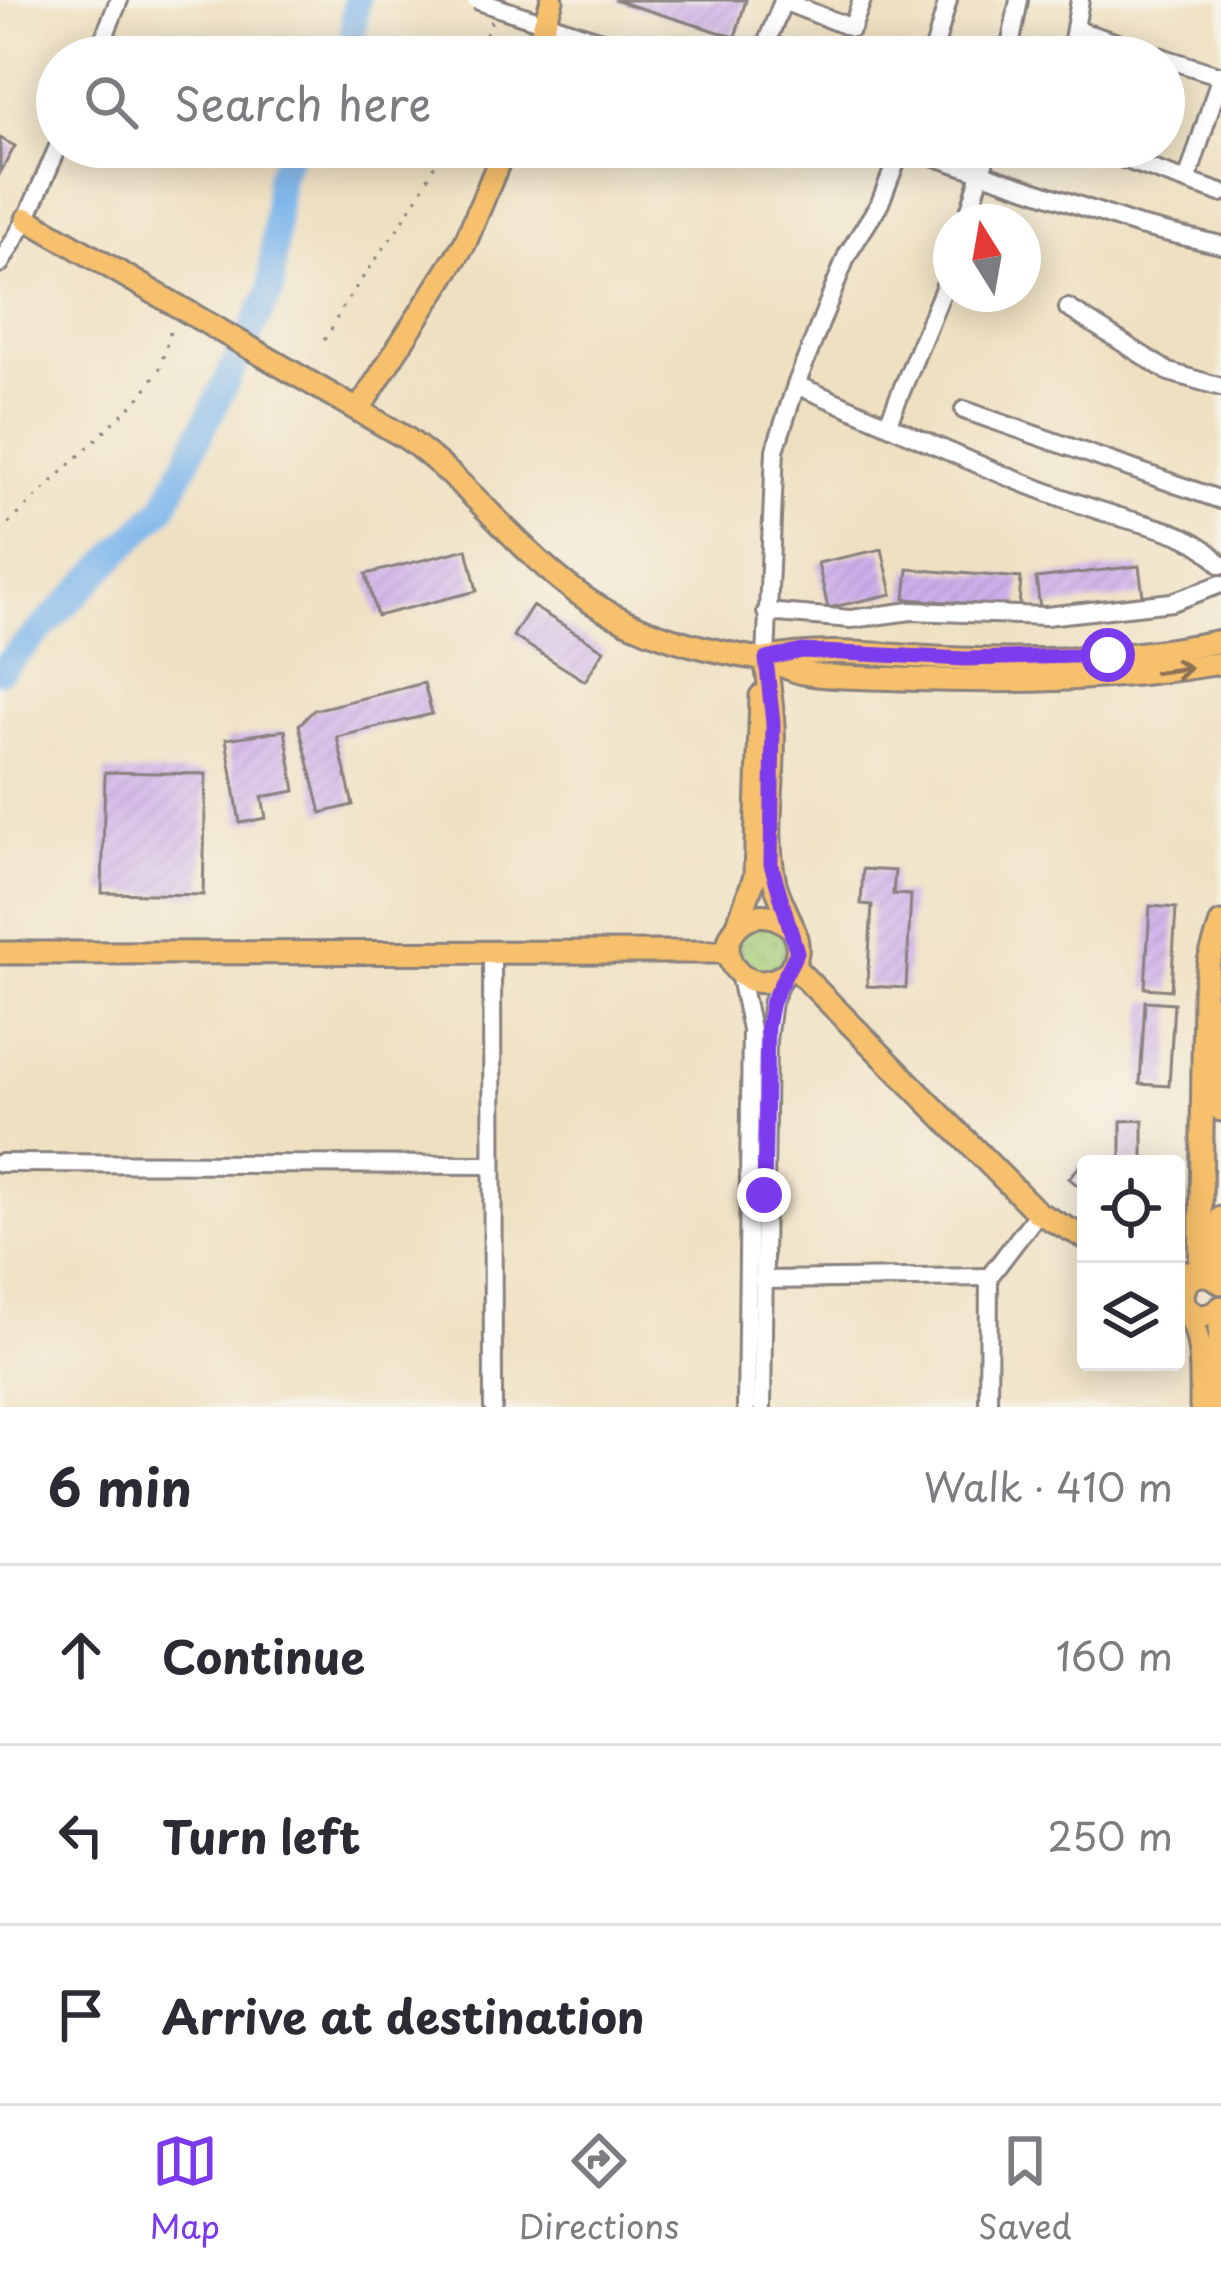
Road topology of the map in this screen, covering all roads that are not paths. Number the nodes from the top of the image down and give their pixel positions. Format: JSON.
{"nodes":[{"id":1,"x":119,"y":0,"type":"edge"},
{"id":2,"x":476,"y":0,"type":"edge"},
{"id":3,"x":552,"y":0,"type":"edge"},
{"id":4,"x":862,"y":0,"type":"edge"},
{"id":5,"x":948,"y":0,"type":"edge"},
{"id":6,"x":1018,"y":0,"type":"edge"},
{"id":7,"x":1080,"y":0,"type":"edge"},
{"id":8,"x":545,"y":23,"type":"junction"},
{"id":9,"x":1077,"y":30,"type":"junction"},
{"id":10,"x":104,"y":36,"type":"edge"},
{"id":11,"x":541,"y":36,"type":"edge"},
{"id":12,"x":586,"y":36,"type":"edge"},
{"id":13,"x":769,"y":36,"type":"edge"},
{"id":14,"x":938,"y":36,"type":"edge"},
{"id":15,"x":1012,"y":36,"type":"edge"},
{"id":16,"x":1075,"y":36,"type":"edge"},
{"id":17,"x":1096,"y":36,"type":"edge"},
{"id":18,"x":1185,"y":64,"type":"edge"},
{"id":19,"x":1221,"y":75,"type":"edge"},
{"id":20,"x":49,"y":168,"type":"edge"},
{"id":21,"x":496,"y":168,"type":"edge"},
{"id":22,"x":895,"y":168,"type":"edge"},
{"id":23,"x":970,"y":168,"type":"edge"},
{"id":24,"x":983,"y":168,"type":"edge"},
{"id":25,"x":1149,"y":168,"type":"edge"},
{"id":26,"x":982,"y":172,"type":"junction"},
{"id":27,"x":1187,"y":181,"type":"junction"},
{"id":28,"x":1221,"y":193,"type":"edge"},
{"id":29,"x":972,"y":204,"type":"edge"},
{"id":30,"x":27,"y":219,"type":"junction"},
{"id":31,"x":1221,"y":245,"type":"edge"},
{"id":32,"x":0,"y":264,"type":"edge"},
{"id":33,"x":1068,"y":308,"type":"dead end"},
{"id":34,"x":934,"y":312,"type":"edge"},
{"id":35,"x":796,"y":385,"type":"junction"},
{"id":36,"x":1221,"y":387,"type":"edge"},
{"id":37,"x":350,"y":404,"type":"junction"},
{"id":38,"x":964,"y":410,"type":"dead end"},
{"id":39,"x":888,"y":423,"type":"junction"},
{"id":40,"x":1221,"y":500,"type":"edge"},
{"id":41,"x":1221,"y":565,"type":"edge"},
{"id":42,"x":1221,"y":584,"type":"edge"},
{"id":43,"x":766,"y":612,"type":"junction"},
{"id":44,"x":1221,"y":641,"type":"edge"},
{"id":45,"x":766,"y":659,"type":"junction"},
{"id":46,"x":1221,"y":663,"type":"edge"},
{"id":47,"x":1221,"y":923,"type":"edge"},
{"id":48,"x":738,"y":924,"type":"junction"},
{"id":49,"x":790,"y":927,"type":"junction"},
{"id":50,"x":491,"y":952,"type":"junction"},
{"id":51,"x":728,"y":952,"type":"junction"},
{"id":52,"x":0,"y":953,"type":"edge"},
{"id":53,"x":788,"y":970,"type":"junction"},
{"id":54,"x":739,"y":973,"type":"junction"},
{"id":55,"x":1221,"y":1004,"type":"edge"},
{"id":56,"x":1221,"y":1110,"type":"edge"},
{"id":57,"x":0,"y":1163,"type":"edge"},
{"id":58,"x":492,"y":1165,"type":"junction"},
{"id":59,"x":1038,"y":1213,"type":"junction"},
{"id":60,"x":1221,"y":1218,"type":"edge"},
{"id":61,"x":1077,"y":1233,"type":"edge"},
{"id":62,"x":989,"y":1277,"type":"junction"},
{"id":63,"x":1214,"y":1277,"type":"edge"},
{"id":64,"x":764,"y":1280,"type":"junction"},
{"id":65,"x":1185,"y":1287,"type":"edge"},
{"id":66,"x":1185,"y":1306,"type":"edge"},
{"id":67,"x":1221,"y":1309,"type":"edge"},
{"id":68,"x":1185,"y":1313,"type":"edge"},
{"id":69,"x":493,"y":1407,"type":"edge"},
{"id":70,"x":746,"y":1407,"type":"edge"},
{"id":71,"x":762,"y":1407,"type":"edge"},
{"id":72,"x":988,"y":1407,"type":"edge"},
{"id":73,"x":1201,"y":1407,"type":"edge"},
{"id":74,"x":1216,"y":1407,"type":"edge"}],
"edges":[{"from":1,"to":10,"type":"street"},
{"from":2,"to":8,"type":"street","bridge":true},
{"from":3,"to":8,"type":"main road"},
{"from":4,"to":13,"type":"street"},
{"from":5,"to":14,"type":"street"},
{"from":6,"to":15,"type":"street"},
{"from":7,"to":9,"type":"street"},
{"from":8,"to":11,"type":"main road"},
{"from":8,"to":12,"type":"street"},
{"from":9,"to":16,"type":"street"},
{"from":9,"to":17,"type":"street"},
{"from":18,"to":19,"type":"street"},
{"from":19,"to":27,"type":"street"},
{"from":20,"to":30,"type":"street"},
{"from":21,"to":37,"type":"main road"},
{"from":22,"to":35,"type":"street"},
{"from":23,"to":26,"type":"street"},
{"from":24,"to":26,"type":"street"},
{"from":25,"to":27,"type":"street"},
{"from":26,"to":29,"type":"street"},
{"from":26,"to":31,"type":"street"},
{"from":27,"to":28,"type":"street"},
{"from":30,"to":32,"type":"street"},
{"from":30,"to":37,"type":"main road"},
{"from":33,"to":36,"type":"street"},
{"from":34,"to":39,"type":"street"},
{"from":35,"to":39,"type":"street"},
{"from":35,"to":43,"type":"street"},
{"from":37,"to":45,"type":"main road"},
{"from":38,"to":40,"type":"street"},
{"from":39,"to":41,"type":"street"},
{"from":42,"to":43,"type":"street"},
{"from":43,"to":45,"type":"street"},
{"from":44,"to":45,"type":"main road"},
{"from":45,"to":46,"type":"main road","one_way":true},
{"from":45,"to":48,"type":"main road"},
{"from":45,"to":49,"type":"main road"},
{"from":47,"to":63,"type":"main road"},
{"from":48,"to":49,"type":"main road"},
{"from":48,"to":51,"type":"main road"},
{"from":49,"to":53,"type":"main road"},
{"from":50,"to":51,"type":"main road"},
{"from":50,"to":52,"type":"main road"},
{"from":50,"to":58,"type":"street"},
{"from":51,"to":54,"type":"main road"},
{"from":53,"to":54,"type":"main road"},
{"from":53,"to":59,"type":"main road"},
{"from":53,"to":64,"type":"street"},
{"from":54,"to":70,"type":"street"},
{"from":55,"to":56,"type":"main road"},
{"from":57,"to":58,"type":"street"},
{"from":58,"to":69,"type":"street"},
{"from":59,"to":61,"type":"main road"},
{"from":59,"to":62,"type":"street"},
{"from":60,"to":63,"type":"main road"},
{"from":62,"to":64,"type":"street"},
{"from":62,"to":72,"type":"street"},
{"from":63,"to":65,"type":"main road"},
{"from":64,"to":71,"type":"street"},
{"from":66,"to":67,"type":"main road"},
{"from":67,"to":74,"type":"main road"},
{"from":68,"to":73,"type":"main road"}]}
